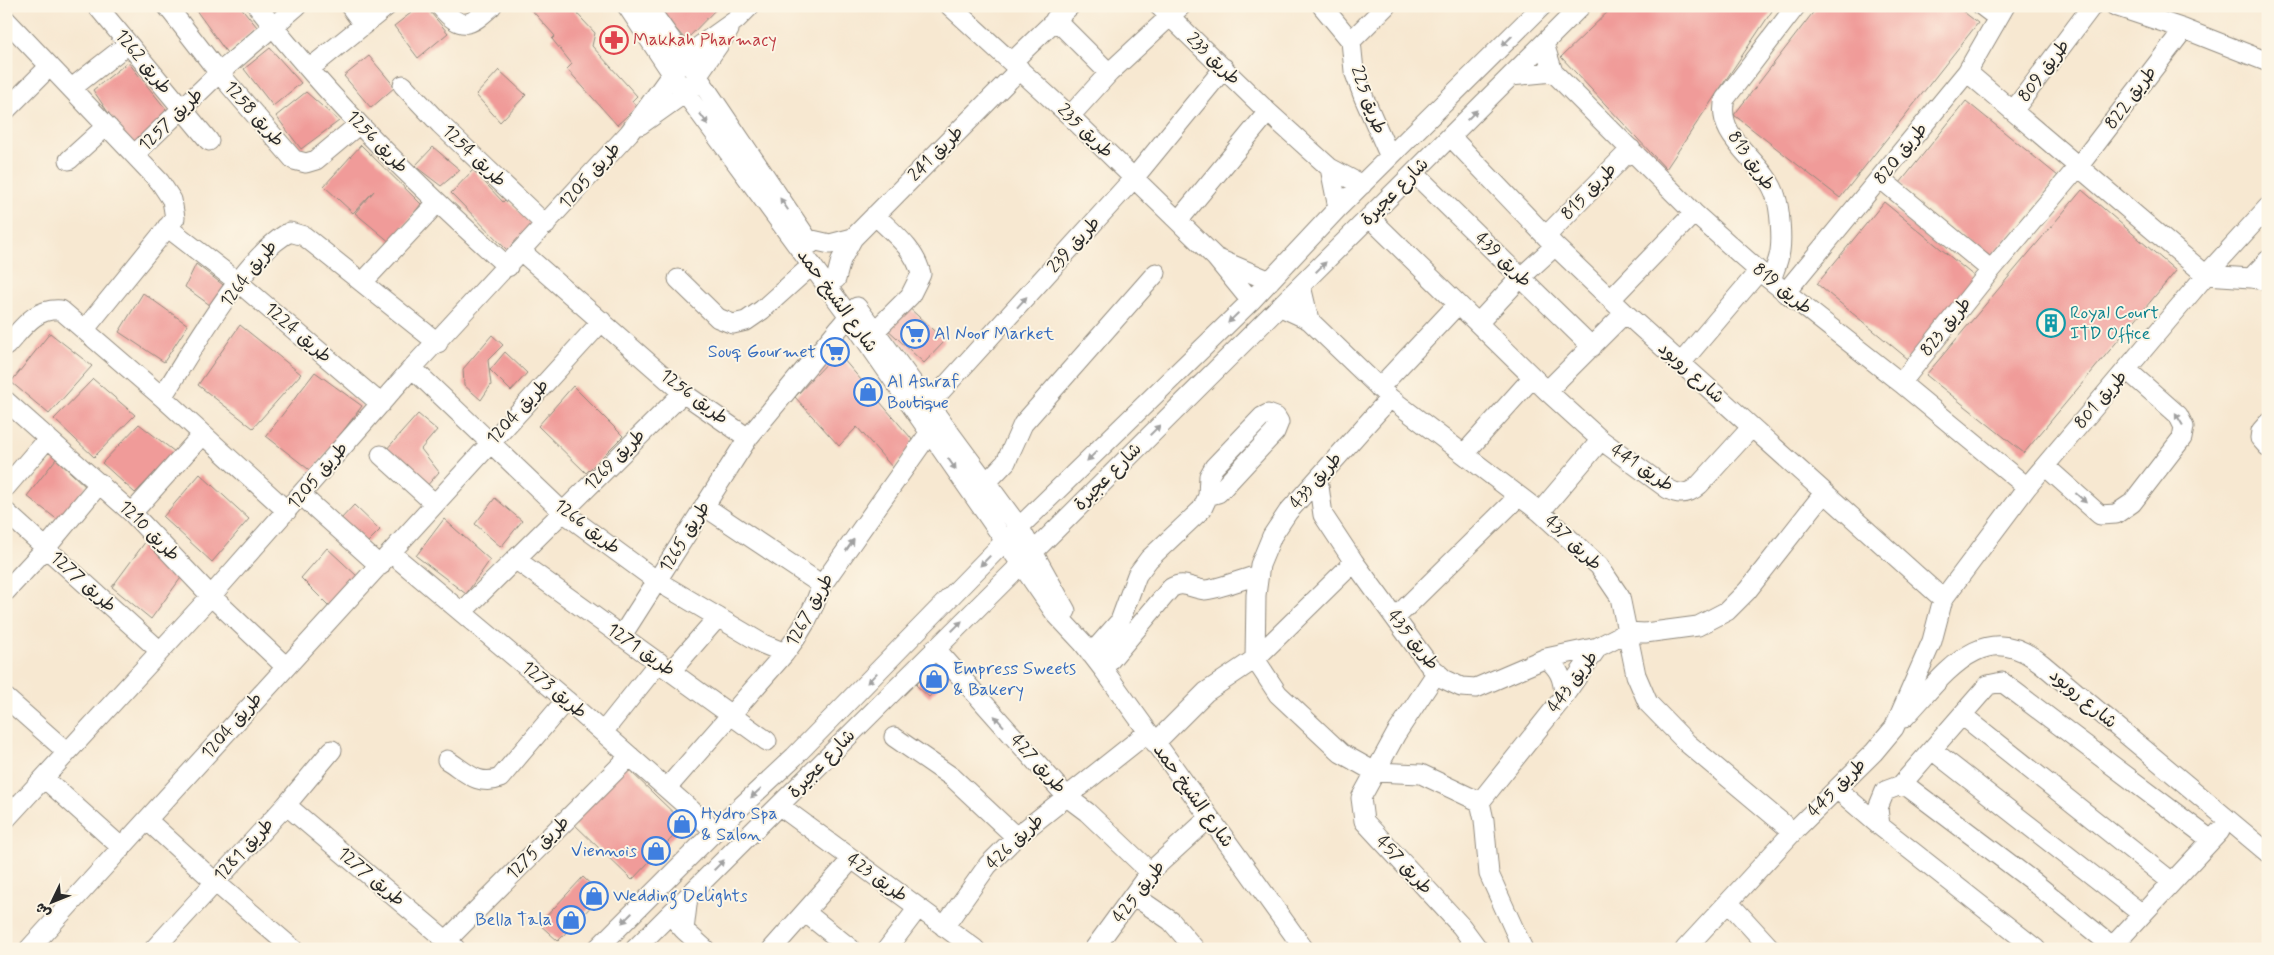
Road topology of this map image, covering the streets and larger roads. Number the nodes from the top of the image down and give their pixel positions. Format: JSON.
{"nodes":[{"id":1,"x":97,"y":6,"type":"edge"},
{"id":2,"x":167,"y":6,"type":"edge"},
{"id":3,"x":257,"y":6,"type":"edge"},
{"id":4,"x":297,"y":6,"type":"edge"},
{"id":5,"x":350,"y":6,"type":"edge"},
{"id":6,"x":387,"y":6,"type":"edge"},
{"id":7,"x":440,"y":6,"type":"edge"},
{"id":8,"x":492,"y":6,"type":"edge"},
{"id":9,"x":627,"y":6,"type":"edge"},
{"id":10,"x":646,"y":6,"type":"edge"},
{"id":11,"x":750,"y":6,"type":"edge"},
{"id":12,"x":950,"y":6,"type":"edge"},
{"id":13,"x":1322,"y":6,"type":"edge"},
{"id":14,"x":1386,"y":6,"type":"edge"},
{"id":15,"x":1542,"y":6,"type":"edge"},
{"id":16,"x":1581,"y":6,"type":"edge"},
{"id":17,"x":1796,"y":6,"type":"edge"},
{"id":18,"x":1982,"y":6,"type":"edge"},
{"id":19,"x":2092,"y":6,"type":"edge"},
{"id":20,"x":2116,"y":6,"type":"edge"},
{"id":21,"x":1064,"y":10,"type":"edge"},
{"id":22,"x":1169,"y":10,"type":"edge"},
{"id":23,"x":2002,"y":12,"type":"edge"},
{"id":24,"x":6,"y":20,"type":"edge"},
{"id":25,"x":736,"y":20,"type":"junction"},
{"id":26,"x":363,"y":24,"type":"junction"},
{"id":27,"x":274,"y":28,"type":"junction"},
{"id":28,"x":2184,"y":29,"type":"junction"},
{"id":29,"x":1350,"y":41,"type":"junction"},
{"id":30,"x":128,"y":44,"type":"junction"},
{"id":31,"x":1544,"y":44,"type":"junction"},
{"id":32,"x":684,"y":57,"type":"junction"},
{"id":33,"x":2268,"y":62,"type":"edge"},
{"id":34,"x":50,"y":66,"type":"junction"},
{"id":35,"x":1016,"y":66,"type":"junction"},
{"id":36,"x":1224,"y":68,"type":"junction"},
{"id":37,"x":309,"y":69,"type":"junction"},
{"id":38,"x":1553,"y":72,"type":"junction"},
{"id":39,"x":1967,"y":72,"type":"junction"},
{"id":40,"x":219,"y":73,"type":"junction"},
{"id":41,"x":1109,"y":73,"type":"junction"},
{"id":42,"x":671,"y":74,"type":"junction"},
{"id":43,"x":1511,"y":76,"type":"junction"},
{"id":44,"x":698,"y":77,"type":"junction"},
{"id":45,"x":403,"y":85,"type":"dead end"},
{"id":46,"x":72,"y":88,"type":"junction"},
{"id":47,"x":685,"y":93,"type":"junction"},
{"id":48,"x":181,"y":109,"type":"junction"},
{"id":49,"x":6,"y":110,"type":"edge"},
{"id":50,"x":2013,"y":111,"type":"junction"},
{"id":51,"x":1268,"y":112,"type":"junction"},
{"id":52,"x":1070,"y":116,"type":"junction"},
{"id":53,"x":358,"y":125,"type":"junction"},
{"id":54,"x":109,"y":128,"type":"junction"},
{"id":55,"x":628,"y":133,"type":"junction"},
{"id":56,"x":1450,"y":136,"type":"junction"},
{"id":57,"x":209,"y":140,"type":"dead end"},
{"id":58,"x":1631,"y":149,"type":"junction"},
{"id":59,"x":135,"y":154,"type":"junction"},
{"id":60,"x":1390,"y":158,"type":"junction"},
{"id":61,"x":70,"y":160,"type":"dead end"},
{"id":62,"x":2078,"y":167,"type":"junction"},
{"id":63,"x":1330,"y":168,"type":"junction"},
{"id":64,"x":1414,"y":173,"type":"junction"},
{"id":65,"x":1134,"y":178,"type":"junction"},
{"id":66,"x":1881,"y":179,"type":"junction"},
{"id":67,"x":1362,"y":185,"type":"junction"},
{"id":68,"x":437,"y":203,"type":"junction"},
{"id":69,"x":2268,"y":207,"type":"edge"},
{"id":70,"x":1338,"y":208,"type":"junction"},
{"id":71,"x":1694,"y":213,"type":"junction"},
{"id":72,"x":875,"y":216,"type":"junction"},
{"id":73,"x":1369,"y":217,"type":"junction"},
{"id":74,"x":1178,"y":221,"type":"junction"},
{"id":75,"x":546,"y":225,"type":"junction"},
{"id":76,"x":167,"y":227,"type":"junction"},
{"id":77,"x":852,"y":238,"type":"junction"},
{"id":78,"x":808,"y":240,"type":"junction"},
{"id":79,"x":1551,"y":241,"type":"junction"},
{"id":80,"x":522,"y":252,"type":"junction"},
{"id":81,"x":1216,"y":258,"type":"junction"},
{"id":82,"x":2268,"y":260,"type":"edge"},
{"id":83,"x":812,"y":265,"type":"junction"},
{"id":84,"x":508,"y":267,"type":"junction"},
{"id":85,"x":1991,"y":270,"type":"junction"},
{"id":86,"x":1156,"y":273,"type":"dead end"},
{"id":87,"x":2206,"y":275,"type":"junction"},
{"id":88,"x":1765,"y":276,"type":"junction"},
{"id":89,"x":1520,"y":278,"type":"junction"},
{"id":90,"x":678,"y":279,"type":"dead end"},
{"id":91,"x":836,"y":279,"type":"junction"},
{"id":92,"x":2259,"y":280,"type":"edge"},
{"id":93,"x":1270,"y":281,"type":"junction"},
{"id":94,"x":238,"y":282,"type":"junction"},
{"id":95,"x":363,"y":282,"type":"junction"},
{"id":96,"x":1301,"y":286,"type":"junction"},
{"id":97,"x":1785,"y":293,"type":"junction"},
{"id":98,"x":1611,"y":299,"type":"junction"},
{"id":99,"x":1251,"y":300,"type":"junction"},
{"id":100,"x":1458,"y":304,"type":"junction"},
{"id":101,"x":1281,"y":307,"type":"junction"},
{"id":102,"x":1626,"y":313,"type":"junction"},
{"id":103,"x":849,"y":316,"type":"junction"},
{"id":104,"x":1309,"y":320,"type":"junction"},
{"id":105,"x":602,"y":322,"type":"junction"},
{"id":106,"x":1478,"y":323,"type":"junction"},
{"id":107,"x":85,"y":329,"type":"junction"},
{"id":108,"x":875,"y":330,"type":"junction"},
{"id":109,"x":438,"y":343,"type":"junction"},
{"id":110,"x":6,"y":346,"type":"edge"},
{"id":111,"x":1592,"y":347,"type":"junction"},
{"id":112,"x":1680,"y":363,"type":"junction"},
{"id":113,"x":412,"y":368,"type":"junction"},
{"id":114,"x":2127,"y":370,"type":"junction"},
{"id":115,"x":1532,"y":377,"type":"junction"},
{"id":116,"x":1901,"y":383,"type":"junction"},
{"id":117,"x":1547,"y":391,"type":"junction"},
{"id":118,"x":683,"y":393,"type":"junction"},
{"id":119,"x":1385,"y":393,"type":"junction"},
{"id":120,"x":162,"y":397,"type":"junction"},
{"id":121,"x":6,"y":401,"type":"edge"},
{"id":122,"x":381,"y":404,"type":"junction"},
{"id":123,"x":924,"y":411,"type":"junction"},
{"id":124,"x":2268,"y":423,"type":"edge"},
{"id":125,"x":935,"y":427,"type":"junction"},
{"id":126,"x":1751,"y":428,"type":"junction"},
{"id":127,"x":202,"y":435,"type":"junction"},
{"id":128,"x":48,"y":438,"type":"junction"},
{"id":129,"x":748,"y":438,"type":"junction"},
{"id":130,"x":1601,"y":440,"type":"junction"},
{"id":131,"x":490,"y":443,"type":"junction"},
{"id":132,"x":2268,"y":447,"type":"edge"},
{"id":133,"x":1464,"y":454,"type":"junction"},
{"id":134,"x":381,"y":455,"type":"dead end"},
{"id":135,"x":2045,"y":466,"type":"junction"},
{"id":136,"x":1318,"y":479,"type":"junction"},
{"id":137,"x":100,"y":483,"type":"junction"},
{"id":138,"x":986,"y":483,"type":"junction"},
{"id":139,"x":6,"y":487,"type":"edge"},
{"id":140,"x":2027,"y":487,"type":"junction"},
{"id":141,"x":1824,"y":494,"type":"junction"},
{"id":142,"x":301,"y":495,"type":"junction"},
{"id":143,"x":1208,"y":496,"type":"dead end"},
{"id":144,"x":1519,"y":496,"type":"junction"},
{"id":145,"x":435,"y":504,"type":"junction"},
{"id":146,"x":704,"y":506,"type":"junction"},
{"id":147,"x":287,"y":511,"type":"junction"},
{"id":148,"x":6,"y":512,"type":"edge"},
{"id":149,"x":564,"y":512,"type":"junction"},
{"id":150,"x":1288,"y":512,"type":"junction"},
{"id":151,"x":1540,"y":512,"type":"junction"},
{"id":152,"x":132,"y":513,"type":"junction"},
{"id":153,"x":1323,"y":516,"type":"junction"},
{"id":154,"x":1019,"y":527,"type":"junction"},
{"id":155,"x":1005,"y":541,"type":"junction"},
{"id":156,"x":46,"y":548,"type":"junction"},
{"id":157,"x":1026,"y":557,"type":"junction"},
{"id":158,"x":385,"y":559,"type":"junction"},
{"id":159,"x":515,"y":559,"type":"junction"},
{"id":160,"x":1354,"y":562,"type":"junction"},
{"id":161,"x":1258,"y":575,"type":"junction"},
{"id":162,"x":657,"y":581,"type":"junction"},
{"id":163,"x":822,"y":585,"type":"junction"},
{"id":164,"x":6,"y":591,"type":"edge"},
{"id":165,"x":211,"y":596,"type":"junction"},
{"id":166,"x":1943,"y":599,"type":"junction"},
{"id":167,"x":462,"y":612,"type":"junction"},
{"id":168,"x":718,"y":617,"type":"junction"},
{"id":169,"x":1395,"y":618,"type":"junction"},
{"id":170,"x":1627,"y":632,"type":"junction"},
{"id":171,"x":621,"y":637,"type":"junction"},
{"id":172,"x":1598,"y":647,"type":"junction"},
{"id":173,"x":935,"y":648,"type":"junction"},
{"id":174,"x":160,"y":651,"type":"junction"},
{"id":175,"x":786,"y":653,"type":"junction"},
{"id":176,"x":1092,"y":656,"type":"junction"},
{"id":177,"x":1546,"y":658,"type":"junction"},
{"id":178,"x":1255,"y":659,"type":"junction"},
{"id":179,"x":665,"y":666,"type":"junction"},
{"id":180,"x":286,"y":667,"type":"junction"},
{"id":181,"x":1437,"y":672,"type":"junction"},
{"id":182,"x":1564,"y":695,"type":"junction"},
{"id":183,"x":6,"y":698,"type":"edge"},
{"id":184,"x":566,"y":700,"type":"junction"},
{"id":185,"x":732,"y":714,"type":"junction"},
{"id":186,"x":1962,"y":715,"type":"junction"},
{"id":187,"x":1894,"y":728,"type":"junction"},
{"id":188,"x":603,"y":732,"type":"junction"},
{"id":189,"x":894,"y":737,"type":"dead end"},
{"id":190,"x":1151,"y":738,"type":"junction"},
{"id":191,"x":767,"y":741,"type":"dead end"},
{"id":192,"x":332,"y":750,"type":"dead end"},
{"id":193,"x":1932,"y":750,"type":"junction"},
{"id":194,"x":67,"y":752,"type":"junction"},
{"id":195,"x":630,"y":756,"type":"junction"},
{"id":196,"x":447,"y":760,"type":"dead end"},
{"id":197,"x":1375,"y":772,"type":"junction"},
{"id":198,"x":44,"y":778,"type":"junction"},
{"id":199,"x":1901,"y":785,"type":"junction"},
{"id":200,"x":667,"y":788,"type":"junction"},
{"id":201,"x":1837,"y":789,"type":"junction"},
{"id":202,"x":1067,"y":797,"type":"junction"},
{"id":203,"x":1480,"y":802,"type":"junction"},
{"id":204,"x":286,"y":805,"type":"junction"},
{"id":205,"x":780,"y":806,"type":"junction"},
{"id":206,"x":1209,"y":818,"type":"junction"},
{"id":207,"x":6,"y":819,"type":"edge"},
{"id":208,"x":147,"y":820,"type":"junction"},
{"id":209,"x":2229,"y":821,"type":"junction"},
{"id":210,"x":1880,"y":826,"type":"junction"},
{"id":211,"x":715,"y":831,"type":"junction"},
{"id":212,"x":1793,"y":832,"type":"junction"},
{"id":213,"x":1016,"y":837,"type":"junction"},
{"id":214,"x":2211,"y":840,"type":"junction"},
{"id":215,"x":122,"y":848,"type":"junction"},
{"id":216,"x":2268,"y":853,"type":"edge"},
{"id":217,"x":852,"y":860,"type":"junction"},
{"id":218,"x":1150,"y":872,"type":"junction"},
{"id":219,"x":215,"y":882,"type":"junction"},
{"id":220,"x":2172,"y":882,"type":"junction"},
{"id":221,"x":1133,"y":895,"type":"junction"},
{"id":222,"x":688,"y":897,"type":"junction"},
{"id":223,"x":1729,"y":903,"type":"junction"},
{"id":224,"x":918,"y":908,"type":"junction"},
{"id":225,"x":806,"y":912,"type":"junction"},
{"id":226,"x":670,"y":914,"type":"junction"},
{"id":227,"x":2142,"y":914,"type":"junction"},
{"id":228,"x":944,"y":927,"type":"junction"},
{"id":229,"x":684,"y":930,"type":"junction"},
{"id":230,"x":451,"y":945,"type":"edge"},
{"id":231,"x":1516,"y":946,"type":"edge"},
{"id":232,"x":2111,"y":948,"type":"edge"},
{"id":233,"x":29,"y":949,"type":"edge"},
{"id":234,"x":154,"y":949,"type":"edge"},
{"id":235,"x":293,"y":949,"type":"edge"},
{"id":236,"x":596,"y":949,"type":"edge"},
{"id":237,"x":635,"y":949,"type":"edge"},
{"id":238,"x":705,"y":949,"type":"edge"},
{"id":239,"x":772,"y":949,"type":"edge"},
{"id":240,"x":851,"y":949,"type":"edge"},
{"id":241,"x":887,"y":949,"type":"edge"},
{"id":242,"x":974,"y":949,"type":"edge"},
{"id":243,"x":1094,"y":949,"type":"edge"},
{"id":244,"x":1195,"y":949,"type":"edge"},
{"id":245,"x":1304,"y":949,"type":"edge"},
{"id":246,"x":1478,"y":949,"type":"edge"},
{"id":247,"x":1685,"y":949,"type":"edge"},
{"id":248,"x":1771,"y":949,"type":"edge"},
{"id":249,"x":2036,"y":949,"type":"edge"}],
"edges":[{"from":1,"to":30,"type":"street","name":"طريق 1262"},
{"from":2,"to":40,"type":"street","name":"طريق 1258"},
{"from":3,"to":27,"type":"street","name":"طريق 1256"},
{"from":4,"to":27,"type":"street","name":"طريق 1257"},
{"from":5,"to":26,"type":"street"},
{"from":6,"to":26,"type":"street"},
{"from":7,"to":8,"type":"street"},
{"from":9,"to":42,"type":"street","name":"شارع الشيخ حمد"},
{"from":10,"to":32,"type":"street","name":"شارع الشيخ حمد"},
{"from":11,"to":25,"type":"street","name":"طريق 1205"},
{"from":12,"to":35,"type":"street","name":"طريق 235"},
{"from":13,"to":29,"type":"street","name":"طريق 225"},
{"from":14,"to":29,"type":"street","name":"طريق 225"},
{"from":15,"to":60,"type":"street","name":"شارع عجيرة","one_way":true},
{"from":16,"to":31,"type":"street","name":"شارع عجيرة"},
{"from":17,"to":88,"type":"street","name":"طريق 813"},
{"from":18,"to":23,"type":"street"},
{"from":19,"to":50,"type":"street","name":"طريق 809"},
{"from":20,"to":28,"type":"street"},
{"from":21,"to":35,"type":"street","name":"طريق 241"},
{"from":21,"to":41,"type":"street"},
{"from":22,"to":36,"type":"street","name":"طريق 233"},
{"from":22,"to":41,"type":"street"},
{"from":23,"to":39,"type":"street","name":"طريق 820"},
{"from":24,"to":34,"type":"street"},
{"from":25,"to":32,"type":"street","name":"طريق 1205"},
{"from":25,"to":44,"type":"street","name":"طريق 1205"},
{"from":26,"to":37,"type":"street"},
{"from":27,"to":37,"type":"street","name":"طريق 1256"},
{"from":27,"to":40,"type":"street","name":"طريق 1257"},
{"from":28,"to":33,"type":"street"},
{"from":28,"to":62,"type":"street","name":"طريق 822"},
{"from":29,"to":60,"type":"street","name":"طريق 225"},
{"from":30,"to":46,"type":"street"},
{"from":30,"to":48,"type":"street","name":"طريق 1262"},
{"from":31,"to":38,"type":"street","name":"طريق 819"},
{"from":31,"to":43,"type":"street","name":"شارع عجيرة"},
{"from":32,"to":42,"type":"street","name":"طريق 1205"},
{"from":32,"to":44,"type":"street","name":"شارع الشيخ حمد"},
{"from":34,"to":46,"type":"street"},
{"from":34,"to":49,"type":"street"},
{"from":35,"to":52,"type":"street","name":"طريق 235"},
{"from":35,"to":72,"type":"street","name":"طريق 241"},
{"from":36,"to":51,"type":"street","name":"طريق 233"},
{"from":36,"to":65,"type":"street","name":"طريق 239"},
{"from":37,"to":53,"type":"street","name":"طريق 1256"},
{"from":38,"to":43,"type":"street"},
{"from":38,"to":58,"type":"street","name":"طريق 819"},
{"from":39,"to":50,"type":"street"},
{"from":39,"to":66,"type":"street","name":"طريق 820"},
{"from":40,"to":48,"type":"street","name":"طريق 1257"},
{"from":40,"to":53,"type":"street","name":"طريق 1258"},
{"from":41,"to":52,"type":"street"},
{"from":42,"to":47,"type":"street","name":"شارع الشيخ حمد"},
{"from":42,"to":55,"type":"street","name":"طريق 1205"},
{"from":56,"to":43,"type":"street","name":"شارع عجيرة","one_way":true},
{"from":44,"to":47,"type":"street","name":"طريق 1205"},
{"from":78,"to":44,"type":"street","name":"شارع الشيخ حمد","one_way":true},
{"from":45,"to":75,"type":"street","name":"طريق 1254"},
{"from":46,"to":54,"type":"street"},
{"from":47,"to":55,"type":"street","name":"طريق 1205"},
{"from":47,"to":83,"type":"street","name":"شارع الشيخ حمد","one_way":true},
{"from":48,"to":57,"type":"street","name":"طريق 1262"},
{"from":48,"to":59,"type":"street","name":"طريق 1257"},
{"from":50,"to":62,"type":"street"},
{"from":51,"to":63,"type":"street","name":"طريق 233"},
{"from":51,"to":74,"type":"street"},
{"from":52,"to":65,"type":"street","name":"طريق 235"},
{"from":53,"to":68,"type":"street","name":"طريق 1256"},
{"from":54,"to":59,"type":"street"},
{"from":54,"to":61,"type":"street"},
{"from":55,"to":75,"type":"street","name":"طريق 1205"},
{"from":56,"to":64,"type":"street","name":"شارع عجيرة"},
{"from":56,"to":79,"type":"street","name":"شارع روبود"},
{"from":58,"to":71,"type":"street","name":"طريق 819"},
{"from":58,"to":79,"type":"street","name":"طريق 815"},
{"from":59,"to":76,"type":"street"},
{"from":60,"to":67,"type":"street","name":"شارع عجيرة"},
{"from":62,"to":85,"type":"street","name":"طريق 823"},
{"from":62,"to":87,"type":"street"},
{"from":63,"to":67,"type":"street","name":"طريق 233"},
{"from":63,"to":70,"type":"street"},
{"from":64,"to":73,"type":"street","name":"شارع عجيرة"},
{"from":64,"to":89,"type":"street","name":"طريق 439"},
{"from":65,"to":74,"type":"street","name":"طريق 235"},
{"from":123,"to":65,"type":"street","name":"طريق 239","one_way":true},
{"from":66,"to":85,"type":"street"},
{"from":66,"to":97,"type":"street","name":"طريق 820"},
{"from":67,"to":70,"type":"street","name":"شارع عجيرة"},
{"from":68,"to":84,"type":"street","name":"طريق 1256"},
{"from":68,"to":95,"type":"street"},
{"from":69,"to":87,"type":"street","name":"طريق 801"},
{"from":70,"to":93,"type":"street","name":"شارع عجيرة"},
{"from":71,"to":88,"type":"street","name":"طريق 819"},
{"from":71,"to":98,"type":"street"},
{"from":72,"to":77,"type":"street","name":"طريق 241"},
{"from":72,"to":108,"type":"street"},
{"from":96,"to":73,"type":"street","name":"شارع عجيرة","one_way":true},
{"from":73,"to":100,"type":"street"},
{"from":74,"to":81,"type":"street","name":"طريق 235"},
{"from":75,"to":80,"type":"street","name":"طريق 1205"},
{"from":76,"to":94,"type":"street","name":"طريق 1224"},
{"from":76,"to":107,"type":"street"},
{"from":77,"to":78,"type":"street"},
{"from":77,"to":91,"type":"street","name":"طريق 241"},
{"from":78,"to":91,"type":"street","name":"شارع الشيخ حمد"},
{"from":79,"to":89,"type":"street"},
{"from":79,"to":98,"type":"street","name":"شارع روبود"},
{"from":80,"to":84,"type":"street","name":"طريق 1205"},
{"from":80,"to":105,"type":"street","name":"طريق 1256"},
{"from":81,"to":93,"type":"street","name":"طريق 235"},
{"from":81,"to":99,"type":"street","name":"طريق 235"},
{"from":82,"to":92,"type":"street"},
{"from":83,"to":90,"type":"street"},
{"from":83,"to":103,"type":"street","name":"شارع الشيخ حمد"},
{"from":84,"to":109,"type":"street","name":"طريق 1205"},
{"from":85,"to":116,"type":"street","name":"طريق 823"},
{"from":86,"to":138,"type":"street"},
{"from":87,"to":92,"type":"street"},
{"from":87,"to":114,"type":"street","name":"طريق 801"},
{"from":88,"to":97,"type":"street","name":"طريق 819"},
{"from":88,"to":112,"type":"street"},
{"from":89,"to":106,"type":"street"},
{"from":89,"to":111,"type":"street","name":"طريق 439"},
{"from":91,"to":108,"type":"street","name":"شارع الشيخ حمد"},
{"from":93,"to":99,"type":"street","name":"شارع عجيرة"},
{"from":94,"to":95,"type":"street","name":"طريق 1264"},
{"from":94,"to":120,"type":"street","name":"طريق 1264"},
{"from":94,"to":122,"type":"street","name":"طريق 1224"},
{"from":95,"to":109,"type":"street","name":"طريق 1264"},
{"from":96,"to":101,"type":"street","name":"شارع عجيرة"},
{"from":96,"to":104,"type":"street"},
{"from":97,"to":116,"type":"street","name":"طريق 819"},
{"from":98,"to":102,"type":"street","name":"شارع روبود"},
{"from":99,"to":154,"type":"street","name":"شارع عجيرة","one_way":true},
{"from":100,"to":106,"type":"street"},
{"from":100,"to":119,"type":"street","name":"طريق 433"},
{"from":101,"to":104,"type":"street","name":"طريق 437"},
{"from":157,"to":101,"type":"street","name":"شارع عجيرة","one_way":true},
{"from":102,"to":111,"type":"street"},
{"from":102,"to":112,"type":"street","name":"شارع روبود"},
{"from":103,"to":123,"type":"street","name":"شارع الشيخ حمد"},
{"from":103,"to":129,"type":"street"},
{"from":104,"to":119,"type":"street","name":"طريق 437"},
{"from":105,"to":118,"type":"street","name":"طريق 1256"},
{"from":105,"to":131,"type":"street","name":"طريق 1204"},
{"from":106,"to":115,"type":"street"},
{"from":107,"to":110,"type":"street"},
{"from":107,"to":120,"type":"street"},
{"from":108,"to":123,"type":"street","name":"شارع الشيخ حمد"},
{"from":109,"to":113,"type":"street","name":"طريق 1205"},
{"from":111,"to":117,"type":"street"},
{"from":112,"to":126,"type":"street","name":"شارع روبود"},
{"from":113,"to":122,"type":"street","name":"طريق 1205"},
{"from":113,"to":131,"type":"street","name":"طريق 1266"},
{"from":114,"to":135,"type":"street","name":"طريق 801"},
{"from":135,"to":114,"type":"street","one_way":true},
{"from":115,"to":117,"type":"street"},
{"from":115,"to":133,"type":"street"},
{"from":116,"to":140,"type":"street","name":"طريق 819"},
{"from":117,"to":130,"type":"street"},
{"from":118,"to":129,"type":"street","name":"طريق 1256"},
{"from":118,"to":149,"type":"street","name":"طريق 1269"},
{"from":119,"to":133,"type":"street","name":"طريق 437"},
{"from":119,"to":136,"type":"street","name":"طريق 433"},
{"from":120,"to":127,"type":"street"},
{"from":121,"to":128,"type":"street","name":"طريق 1210"},
{"from":122,"to":142,"type":"street","name":"طريق 1205"},
{"from":123,"to":125,"type":"street","name":"شارع الشيخ حمد"},
{"from":124,"to":132,"type":"street"},
{"from":125,"to":138,"type":"street","name":"شارع الشيخ حمد"},
{"from":125,"to":155,"type":"street","name":"شارع الشيخ حمد","one_way":true},
{"from":163,"to":125,"type":"street","name":"طريق 1267","one_way":true},
{"from":126,"to":130,"type":"street","name":"طريق 441"},
{"from":126,"to":141,"type":"street","name":"شارع روبود"},
{"from":127,"to":147,"type":"street"},
{"from":127,"to":152,"type":"street"},
{"from":128,"to":137,"type":"street","name":"طريق 1210"},
{"from":128,"to":139,"type":"street"},
{"from":129,"to":146,"type":"street","name":"طريق 1265"},
{"from":130,"to":151,"type":"street","name":"طريق 441"},
{"from":131,"to":145,"type":"street","name":"طريق 1204"},
{"from":131,"to":149,"type":"street","name":"طريق 1266"},
{"from":133,"to":144,"type":"street","name":"طريق 437"},
{"from":134,"to":145,"type":"street"},
{"from":135,"to":140,"type":"street","name":"طريق 801"},
{"from":136,"to":150,"type":"street","name":"طريق 433"},
{"from":136,"to":153,"type":"street","name":"طريق 435"},
{"from":137,"to":152,"type":"street","name":"طريق 1210"},
{"from":137,"to":156,"type":"street"},
{"from":138,"to":154,"type":"street","name":"شارع الشيخ حمد"},
{"from":140,"to":166,"type":"street","name":"طريق 801"},
{"from":141,"to":166,"type":"street","name":"شارع روبود"},
{"from":141,"to":170,"type":"street","name":"طريق 443"},
{"from":142,"to":147,"type":"street","name":"طريق 1205"},
{"from":142,"to":158,"type":"street","name":"طريق 1273"},
{"from":143,"to":176,"type":"street"},
{"from":144,"to":151,"type":"street","name":"طريق 437"},
{"from":144,"to":169,"type":"street"},
{"from":145,"to":158,"type":"street","name":"طريق 1204"},
{"from":146,"to":162,"type":"street","name":"طريق 1265"},
{"from":146,"to":163,"type":"street"},
{"from":147,"to":165,"type":"street","name":"طريق 1205"},
{"from":148,"to":156,"type":"street","name":"طريق 1277"},
{"from":149,"to":159,"type":"street","name":"طريق 1269"},
{"from":149,"to":162,"type":"street","name":"طريق 1266"},
{"from":150,"to":153,"type":"street"},
{"from":150,"to":161,"type":"street","name":"طريق 433"},
{"from":151,"to":170,"type":"street","name":"طريق 437"},
{"from":152,"to":165,"type":"street","name":"طريق 1210"},
{"from":153,"to":160,"type":"street","name":"طريق 435"},
{"from":154,"to":155,"type":"street","name":"شارع عجيرة"},
{"from":154,"to":157,"type":"street","name":"شارع الشيخ حمد"},
{"from":155,"to":157,"type":"street","name":"شارع الشيخ حمد"},
{"from":155,"to":211,"type":"street","name":"شارع عجيرة","one_way":true},
{"from":156,"to":164,"type":"street"},
{"from":156,"to":174,"type":"street","name":"طريق 1277"},
{"from":173,"to":157,"type":"street","name":"شارع عجيرة","one_way":true},
{"from":157,"to":176,"type":"street","name":"شارع الشيخ حمد"},
{"from":158,"to":167,"type":"street","name":"طريق 1273"},
{"from":158,"to":180,"type":"street","name":"طريق 1204"},
{"from":159,"to":167,"type":"street","name":"طريق 1269"},
{"from":159,"to":171,"type":"street","name":"طريق 1271"},
{"from":160,"to":169,"type":"street","name":"طريق 435"},
{"from":160,"to":178,"type":"street","name":"طريق 426"},
{"from":161,"to":176,"type":"street"},
{"from":161,"to":178,"type":"street","name":"طريق 433"},
{"from":162,"to":168,"type":"street","name":"طريق 1266"},
{"from":162,"to":171,"type":"street","name":"طريق 1265"},
{"from":163,"to":175,"type":"street","name":"طريق 1267"},
{"from":165,"to":174,"type":"street","name":"طريق 1205"},
{"from":165,"to":180,"type":"street","name":"طريق 1210"},
{"from":166,"to":187,"type":"street","name":"طريق 445"},
{"from":167,"to":184,"type":"street","name":"طريق 1273"},
{"from":168,"to":175,"type":"street","name":"طريق 1266"},
{"from":168,"to":179,"type":"street"},
{"from":169,"to":181,"type":"street","name":"طريق 435"},
{"from":170,"to":172,"type":"street","name":"طريق 443"},
{"from":170,"to":212,"type":"street","name":"طريق 437"},
{"from":171,"to":179,"type":"street","name":"طريق 1271"},
{"from":172,"to":177,"type":"street","name":"طريق 435"},
{"from":172,"to":182,"type":"street","name":"طريق 443"},
{"from":202,"to":173,"type":"street","name":"طريق 427","one_way":true},
{"from":173,"to":205,"type":"street","name":"شارع عجيرة"},
{"from":174,"to":194,"type":"street","name":"طريق 1205"},
{"from":175,"to":185,"type":"street","name":"طريق 1267"},
{"from":176,"to":190,"type":"street","name":"شارع الشيخ حمد"},
{"from":177,"to":181,"type":"street","name":"طريق 435"},
{"from":177,"to":182,"type":"street"},
{"from":178,"to":190,"type":"street","name":"طريق 426"},
{"from":178,"to":197,"type":"street"},
{"from":179,"to":185,"type":"street","name":"طريق 1271"},
{"from":179,"to":188,"type":"street"},
{"from":180,"to":208,"type":"street","name":"طريق 1204"},
{"from":181,"to":197,"type":"street","name":"طريق 457"},
{"from":182,"to":203,"type":"street","name":"طريق 443"},
{"from":183,"to":194,"type":"street"},
{"from":184,"to":188,"type":"street","name":"طريق 1273"},
{"from":184,"to":196,"type":"street"},
{"from":185,"to":191,"type":"street","name":"طريق 1271"},
{"from":185,"to":200,"type":"street","name":"طريق 1267"},
{"from":186,"to":193,"type":"street"},
{"from":186,"to":214,"type":"street"},
{"from":186,"to":220,"type":"street"},
{"from":187,"to":201,"type":"street","name":"طريق 445"},
{"from":187,"to":209,"type":"street","name":"شارع روبود"},
{"from":188,"to":195,"type":"street","name":"طريق 1273"},
{"from":189,"to":213,"type":"street"},
{"from":190,"to":202,"type":"street","name":"طريق 426"},
{"from":190,"to":206,"type":"street","name":"شارع الشيخ حمد"},
{"from":192,"to":204,"type":"street","name":"طريق 1281"},
{"from":193,"to":199,"type":"street"},
{"from":193,"to":227,"type":"street"},
{"from":194,"to":198,"type":"street","name":"طريق 1205"},
{"from":195,"to":200,"type":"street","name":"طريق 1273"},
{"from":195,"to":230,"type":"street","name":"طريق 1275"},
{"from":197,"to":203,"type":"street"},
{"from":197,"to":246,"type":"street","name":"طريق 457"},
{"from":198,"to":207,"type":"street","name":"طريق 1205"},
{"from":198,"to":215,"type":"street"},
{"from":199,"to":210,"type":"street"},
{"from":199,"to":232,"type":"street"},
{"from":200,"to":211,"type":"street","name":"طريق 1273"},
{"from":201,"to":210,"type":"street"},
{"from":201,"to":212,"type":"street","name":"طريق 445"},
{"from":202,"to":213,"type":"street","name":"طريق 426"},
{"from":202,"to":218,"type":"street","name":"طريق 427"},
{"from":203,"to":231,"type":"street"},
{"from":204,"to":219,"type":"street","name":"طريق 1281"},
{"from":204,"to":230,"type":"street","name":"طريق 1277"},
{"from":205,"to":217,"type":"street","name":"طريق 423"},
{"from":222,"to":205,"type":"street","name":"شارع عجيرة","one_way":true},
{"from":206,"to":218,"type":"street","name":"طريق 425"},
{"from":206,"to":245,"type":"street","name":"شارع الشيخ حمد"},
{"from":208,"to":215,"type":"street","name":"طريق 1204"},
{"from":208,"to":219,"type":"street"},
{"from":209,"to":214,"type":"street"},
{"from":209,"to":216,"type":"street","name":"شارع روبود"},
{"from":210,"to":249,"type":"street"},
{"from":211,"to":236,"type":"street","name":"شارع عجيرة","one_way":true},
{"from":212,"to":223,"type":"street","name":"طريق 445"},
{"from":213,"to":228,"type":"street","name":"طريق 426"},
{"from":214,"to":220,"type":"street"},
{"from":215,"to":233,"type":"street","name":"طريق 1204"},
{"from":217,"to":224,"type":"street","name":"طريق 423"},
{"from":217,"to":225,"type":"street"},
{"from":218,"to":221,"type":"street","name":"طريق 425"},
{"from":219,"to":234,"type":"street","name":"طريق 1281"},
{"from":219,"to":235,"type":"street"},
{"from":220,"to":227,"type":"street"},
{"from":221,"to":243,"type":"street","name":"طريق 425"},
{"from":221,"to":244,"type":"street"},
{"from":222,"to":226,"type":"street","name":"شارع عجيرة"},
{"from":222,"to":229,"type":"street"},
{"from":223,"to":247,"type":"street","name":"طريق 445"},
{"from":223,"to":248,"type":"street"},
{"from":224,"to":228,"type":"street","name":"طريق 423"},
{"from":224,"to":241,"type":"street"},
{"from":225,"to":239,"type":"street"},
{"from":225,"to":240,"type":"street"},
{"from":226,"to":229,"type":"street"},
{"from":226,"to":237,"type":"street","name":"شارع عجيرة"},
{"from":227,"to":232,"type":"street"},
{"from":228,"to":242,"type":"street","name":"طريق 423"},
{"from":229,"to":238,"type":"street"}]}
